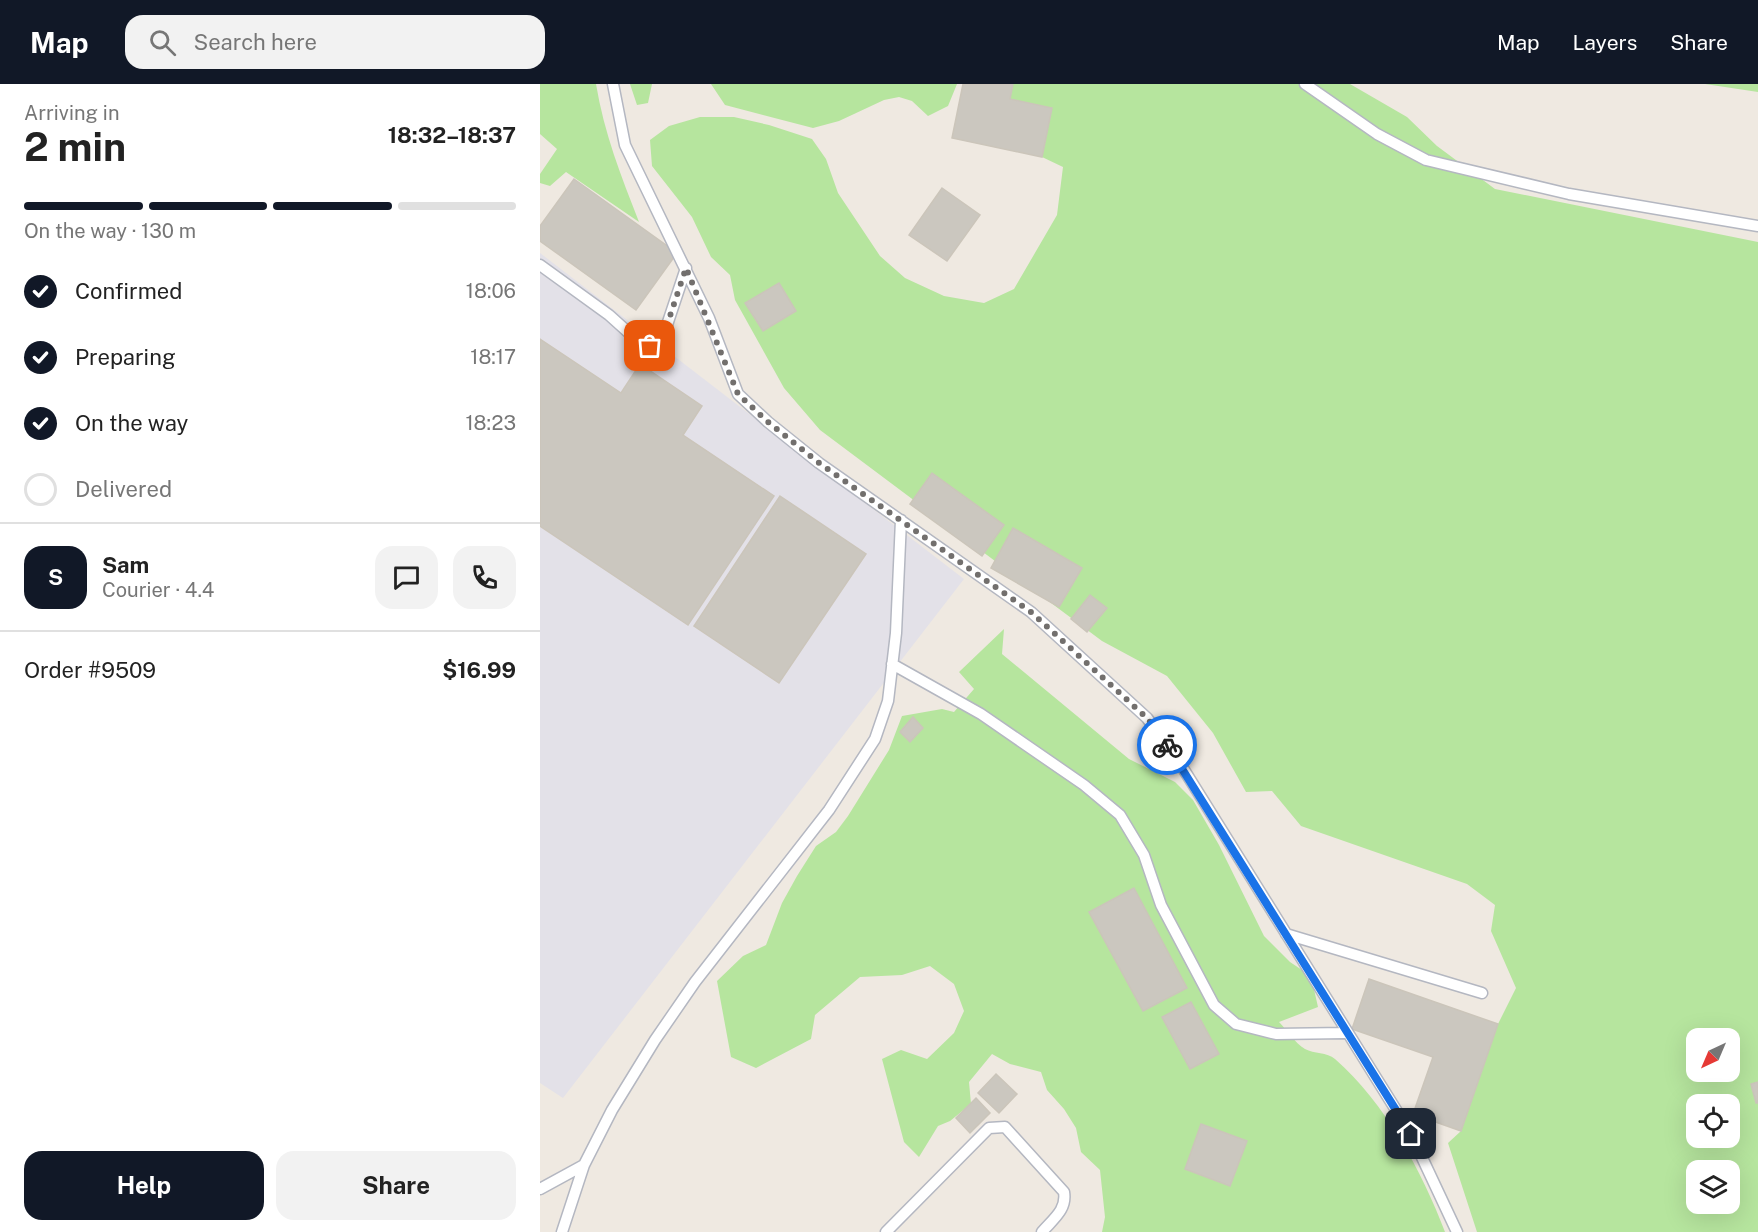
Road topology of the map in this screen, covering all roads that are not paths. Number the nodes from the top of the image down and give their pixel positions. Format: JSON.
{"nodes":[{"id":1,"x":613,"y":84,"type":"edge"},
{"id":2,"x":1305,"y":84,"type":"edge"},
{"id":3,"x":1758,"y":226,"type":"edge"},
{"id":4,"x":540,"y":264,"type":"edge"},
{"id":5,"x":686,"y":268,"type":"junction"},
{"id":6,"x":901,"y":520,"type":"junction"},
{"id":7,"x":892,"y":664,"type":"junction"},
{"id":8,"x":1286,"y":934,"type":"junction"},
{"id":9,"x":1482,"y":993,"type":"dead end"},
{"id":10,"x":1345,"y":1033,"type":"junction"},
{"id":11,"x":584,"y":1165,"type":"junction"},
{"id":12,"x":540,"y":1189,"type":"edge"},
{"id":13,"x":562,"y":1232,"type":"edge"},
{"id":14,"x":886,"y":1232,"type":"edge"},
{"id":15,"x":1042,"y":1232,"type":"edge"},
{"id":16,"x":1457,"y":1232,"type":"edge"}],
"edges":[{"from":1,"to":5,"type":"lane"},
{"from":2,"to":3,"type":"lane"},
{"from":4,"to":5,"type":"lane"},
{"from":5,"to":6,"type":"lane"},
{"from":6,"to":7,"type":"lane"},
{"from":6,"to":8,"type":"lane"},
{"from":7,"to":10,"type":"lane"},
{"from":7,"to":11,"type":"lane"},
{"from":8,"to":9,"type":"lane"},
{"from":8,"to":10,"type":"lane"},
{"from":10,"to":16,"type":"lane"},
{"from":11,"to":12,"type":"lane"},
{"from":11,"to":13,"type":"lane"},
{"from":14,"to":15,"type":"lane"}]}
